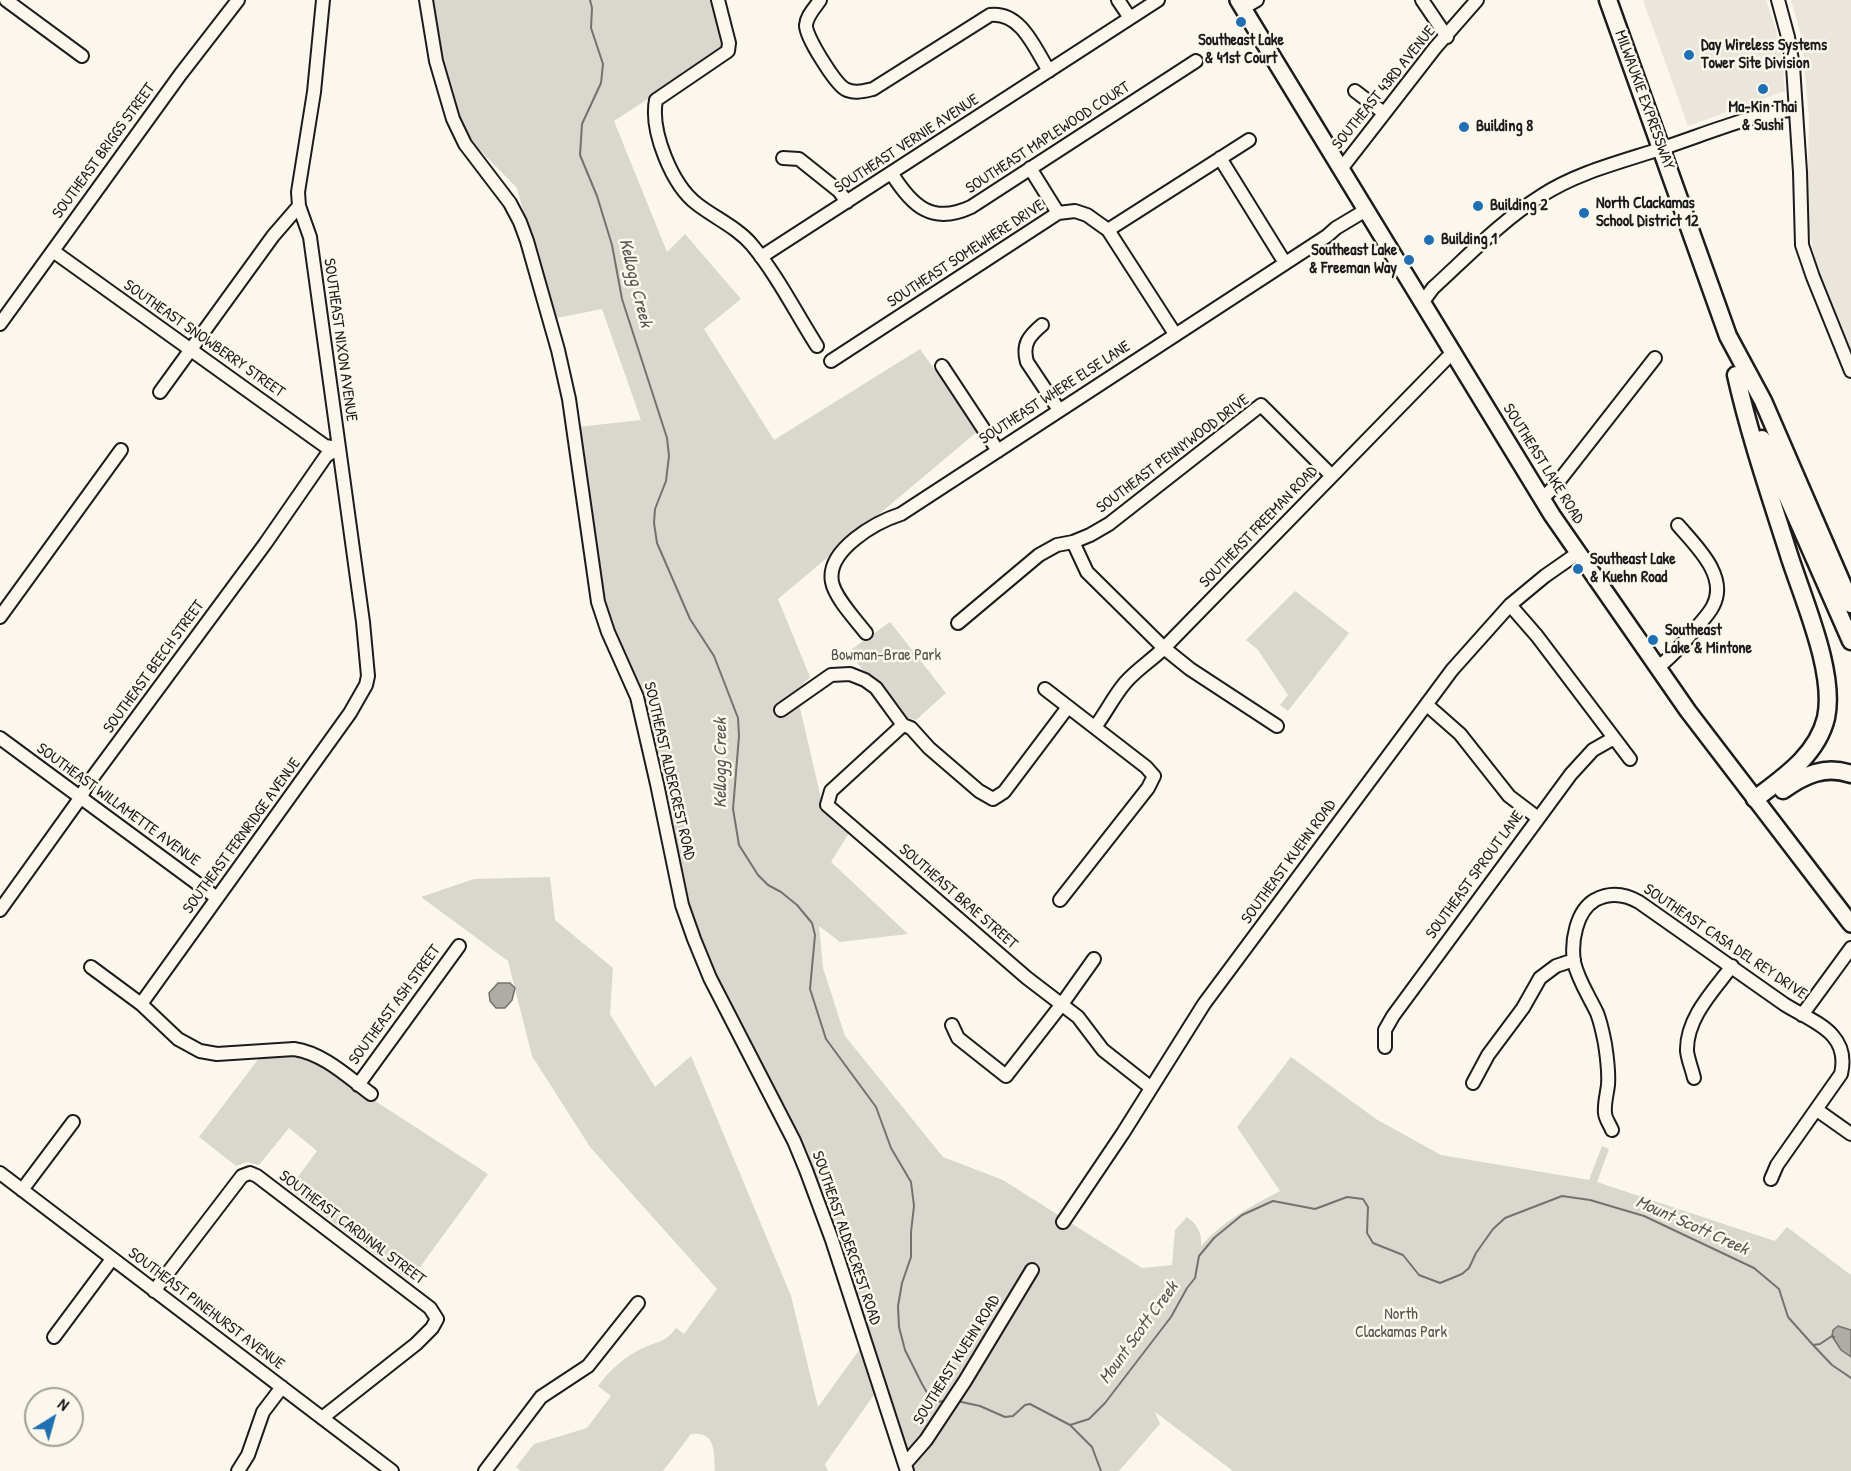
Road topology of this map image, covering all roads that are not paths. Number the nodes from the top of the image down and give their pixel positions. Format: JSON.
{"nodes":[{"id":1,"x":6,"y":0,"type":"edge"},
{"id":2,"x":238,"y":0,"type":"edge"},
{"id":3,"x":323,"y":0,"type":"edge"},
{"id":4,"x":426,"y":0,"type":"edge"},
{"id":5,"x":717,"y":0,"type":"edge"},
{"id":6,"x":820,"y":0,"type":"edge"},
{"id":7,"x":1118,"y":0,"type":"edge"},
{"id":8,"x":1158,"y":0,"type":"edge"},
{"id":9,"x":1257,"y":0,"type":"edge"},
{"id":10,"x":1422,"y":0,"type":"edge"},
{"id":11,"x":1477,"y":0,"type":"edge"},
{"id":12,"x":1608,"y":0,"type":"edge"},
{"id":13,"x":1778,"y":0,"type":"edge"},
{"id":14,"x":1240,"y":4,"type":"edge"},
{"id":15,"x":1130,"y":18,"type":"junction"},
{"id":16,"x":1447,"y":37,"type":"junction"},
{"id":17,"x":82,"y":56,"type":"dead end"},
{"id":18,"x":1196,"y":62,"type":"dead end"},
{"id":19,"x":1049,"y":71,"type":"junction"},
{"id":20,"x":1355,"y":91,"type":"dead end"},
{"id":21,"x":1796,"y":109,"type":"junction"},
{"id":22,"x":1384,"y":113,"type":"junction"},
{"id":23,"x":1249,"y":140,"type":"dead end"},
{"id":24,"x":1661,"y":149,"type":"junction"},
{"id":25,"x":783,"y":158,"type":"dead end"},
{"id":26,"x":1220,"y":158,"type":"junction"},
{"id":27,"x":1030,"y":168,"type":"junction"},
{"id":28,"x":1341,"y":169,"type":"junction"},
{"id":29,"x":892,"y":174,"type":"junction"},
{"id":30,"x":847,"y":202,"type":"junction"},
{"id":31,"x":299,"y":206,"type":"junction"},
{"id":32,"x":1366,"y":210,"type":"junction"},
{"id":33,"x":1058,"y":213,"type":"junction"},
{"id":34,"x":1108,"y":230,"type":"junction"},
{"id":35,"x":52,"y":251,"type":"junction"},
{"id":36,"x":761,"y":257,"type":"junction"},
{"id":37,"x":1285,"y":263,"type":"junction"},
{"id":38,"x":1422,"y":303,"type":"junction"},
{"id":39,"x":0,"y":324,"type":"edge"},
{"id":40,"x":1042,"y":325,"type":"dead end"},
{"id":41,"x":1175,"y":334,"type":"junction"},
{"id":42,"x":1728,"y":336,"type":"junction"},
{"id":43,"x":817,"y":346,"type":"dead end"},
{"id":44,"x":190,"y":351,"type":"junction"},
{"id":45,"x":1452,"y":353,"type":"junction"},
{"id":46,"x":1654,"y":358,"type":"dead end"},
{"id":47,"x":831,"y":361,"type":"dead end"},
{"id":48,"x":942,"y":366,"type":"dead end"},
{"id":49,"x":1851,"y":371,"type":"edge"},
{"id":50,"x":1736,"y":375,"type":"junction"},
{"id":51,"x":160,"y":392,"type":"dead end"},
{"id":52,"x":1059,"y":410,"type":"junction"},
{"id":53,"x":338,"y":448,"type":"junction"},
{"id":54,"x":121,"y":450,"type":"dead end"},
{"id":55,"x":998,"y":451,"type":"junction"},
{"id":56,"x":1332,"y":476,"type":"junction"},
{"id":57,"x":1542,"y":499,"type":"junction"},
{"id":58,"x":1678,"y":525,"type":"dead end"},
{"id":59,"x":1073,"y":542,"type":"junction"},
{"id":60,"x":1578,"y":553,"type":"junction"},
{"id":61,"x":1851,"y":604,"type":"edge"},
{"id":62,"x":1510,"y":605,"type":"junction"},
{"id":63,"x":0,"y":616,"type":"edge"},
{"id":64,"x":958,"y":623,"type":"dead end"},
{"id":65,"x":866,"y":633,"type":"dead end"},
{"id":66,"x":1851,"y":641,"type":"edge"},
{"id":67,"x":1164,"y":648,"type":"junction"},
{"id":68,"x":1657,"y":668,"type":"junction"},
{"id":69,"x":366,"y":686,"type":"joint"},
{"id":70,"x":1045,"y":689,"type":"dead end"},
{"id":71,"x":1427,"y":705,"type":"junction"},
{"id":72,"x":1068,"y":707,"type":"junction"},
{"id":73,"x":781,"y":710,"type":"dead end"},
{"id":74,"x":903,"y":725,"type":"junction"},
{"id":75,"x":1277,"y":726,"type":"dead end"},
{"id":76,"x":1095,"y":728,"type":"junction"},
{"id":77,"x":0,"y":738,"type":"edge"},
{"id":78,"x":1614,"y":738,"type":"junction"},
{"id":79,"x":1630,"y":759,"type":"dead end"},
{"id":80,"x":1851,"y":774,"type":"edge"},
{"id":81,"x":81,"y":797,"type":"junction"},
{"id":82,"x":1758,"y":803,"type":"junction"},
{"id":83,"x":1538,"y":818,"type":"junction"},
{"id":84,"x":217,"y":898,"type":"junction"},
{"id":85,"x":1060,"y":900,"type":"dead end"},
{"id":86,"x":0,"y":910,"type":"edge"},
{"id":87,"x":1851,"y":924,"type":"edge"},
{"id":88,"x":459,"y":946,"type":"dead end"},
{"id":89,"x":1851,"y":948,"type":"edge"},
{"id":90,"x":1094,"y":959,"type":"dead end"},
{"id":91,"x":1574,"y":960,"type":"junction"},
{"id":92,"x":1732,"y":966,"type":"junction"},
{"id":93,"x":91,"y":967,"type":"dead end"},
{"id":94,"x":141,"y":1004,"type":"junction"},
{"id":95,"x":1062,"y":1004,"type":"junction"},
{"id":96,"x":1802,"y":1015,"type":"junction"},
{"id":97,"x":952,"y":1025,"type":"dead end"},
{"id":98,"x":1385,"y":1047,"type":"dead end"},
{"id":99,"x":1694,"y":1078,"type":"dead end"},
{"id":100,"x":1473,"y":1083,"type":"dead end"},
{"id":101,"x":358,"y":1084,"type":"junction"},
{"id":102,"x":1150,"y":1087,"type":"junction"},
{"id":103,"x":371,"y":1094,"type":"dead end"},
{"id":104,"x":1817,"y":1110,"type":"junction"},
{"id":105,"x":73,"y":1122,"type":"dead end"},
{"id":106,"x":1612,"y":1130,"type":"dead end"},
{"id":107,"x":1851,"y":1134,"type":"edge"},
{"id":108,"x":0,"y":1173,"type":"edge"},
{"id":109,"x":1771,"y":1179,"type":"dead end"},
{"id":110,"x":22,"y":1190,"type":"junction"},
{"id":111,"x":1063,"y":1222,"type":"dead end"},
{"id":112,"x":112,"y":1259,"type":"junction"},
{"id":113,"x":1032,"y":1270,"type":"dead end"},
{"id":114,"x":154,"y":1291,"type":"junction"},
{"id":115,"x":638,"y":1303,"type":"dead end"},
{"id":116,"x":54,"y":1336,"type":"dead end"},
{"id":117,"x":282,"y":1387,"type":"junction"},
{"id":118,"x":322,"y":1418,"type":"junction"},
{"id":119,"x":906,"y":1467,"type":"edge"},
{"id":120,"x":238,"y":1471,"type":"edge"},
{"id":121,"x":392,"y":1471,"type":"edge"},
{"id":122,"x":485,"y":1471,"type":"edge"}],
"edges":[{"from":1,"to":17,"type":"street"},
{"from":2,"to":35,"type":"street","name":"SOUTHEAST BRIGGS STREET"},
{"from":3,"to":31,"type":"street","name":"SOUTHEAST NIXON AVENUE"},
{"from":4,"to":119,"type":"street","name":"SOUTHEAST ALDERCREST ROAD"},
{"from":5,"to":36,"type":"street"},
{"from":6,"to":19,"type":"street"},
{"from":7,"to":15,"type":"street"},
{"from":8,"to":15,"type":"street","name":"SOUTHEAST VERNIE AVENUE"},
{"from":9,"to":14,"type":"street"},
{"from":10,"to":16,"type":"street"},
{"from":11,"to":16,"type":"street","name":"SOUTHEAST 43RD AVENUE"},
{"from":12,"to":24,"type":"highway","name":"MILWAUKIE EXPRESSWAY"},
{"from":13,"to":21,"type":"street"},
{"from":14,"to":28,"type":"main road","name":"SOUTHEAST LAKE ROAD"},
{"from":15,"to":19,"type":"street","name":"SOUTHEAST VERNIE AVENUE"},
{"from":16,"to":22,"type":"street","name":"SOUTHEAST 43RD AVENUE"},
{"from":18,"to":27,"type":"street","name":"SOUTHEAST MAPLEWOOD COURT"},
{"from":19,"to":29,"type":"street","name":"SOUTHEAST VERNIE AVENUE"},
{"from":20,"to":22,"type":"street"},
{"from":21,"to":24,"type":"street"},
{"from":21,"to":49,"type":"street"},
{"from":22,"to":28,"type":"street","name":"SOUTHEAST 43RD AVENUE"},
{"from":23,"to":26,"type":"street"},
{"from":24,"to":38,"type":"street"},
{"from":24,"to":42,"type":"highway","name":"MILWAUKIE EXPRESSWAY"},
{"from":25,"to":30,"type":"street"},
{"from":26,"to":34,"type":"street"},
{"from":26,"to":37,"type":"street"},
{"from":27,"to":29,"type":"street","name":"SOUTHEAST MAPLEWOOD COURT"},
{"from":27,"to":33,"type":"street"},
{"from":28,"to":32,"type":"main road","name":"SOUTHEAST LAKE ROAD"},
{"from":29,"to":30,"type":"street","name":"SOUTHEAST VERNIE AVENUE"},
{"from":30,"to":36,"type":"street","name":"SOUTHEAST VERNIE AVENUE"},
{"from":31,"to":44,"type":"street"},
{"from":31,"to":53,"type":"street","name":"SOUTHEAST NIXON AVENUE"},
{"from":32,"to":37,"type":"street","name":"SOUTHEAST WHERE ELSE LANE"},
{"from":32,"to":38,"type":"main road","name":"SOUTHEAST LAKE ROAD"},
{"from":33,"to":34,"type":"street","name":"SOUTHEAST SOMEWHERE DRIVE"},
{"from":33,"to":47,"type":"street","name":"SOUTHEAST SOMEWHERE DRIVE"},
{"from":34,"to":41,"type":"street","name":"SOUTHEAST SOMEWHERE DRIVE"},
{"from":35,"to":39,"type":"street","name":"SOUTHEAST BRIGGS STREET"},
{"from":35,"to":44,"type":"street","name":"SOUTHEAST SNOWBERRY STREET"},
{"from":36,"to":43,"type":"street"},
{"from":37,"to":41,"type":"street","name":"SOUTHEAST WHERE ELSE LANE"},
{"from":38,"to":45,"type":"main road","name":"SOUTHEAST LAKE ROAD"},
{"from":40,"to":52,"type":"street"},
{"from":41,"to":52,"type":"street","name":"SOUTHEAST WHERE ELSE LANE"},
{"from":42,"to":50,"type":"highway","name":"MILWAUKIE EXPRESSWAY"},
{"from":42,"to":61,"type":"highway","name":"MILWAUKIE EXPRESSWAY"},
{"from":44,"to":51,"type":"street"},
{"from":44,"to":53,"type":"street","name":"SOUTHEAST SNOWBERRY STREET"},
{"from":45,"to":56,"type":"street","name":"SOUTHEAST FREEMAN ROAD"},
{"from":45,"to":57,"type":"main road","name":"SOUTHEAST LAKE ROAD"},
{"from":46,"to":57,"type":"street"},
{"from":48,"to":55,"type":"street"},
{"from":50,"to":66,"type":"highway","name":"MILWAUKIE EXPRESSWAY"},
{"from":50,"to":82,"type":"highway"},
{"from":52,"to":55,"type":"street","name":"SOUTHEAST WHERE ELSE LANE"},
{"from":53,"to":69,"type":"street","name":"SOUTHEAST NIXON AVENUE"},
{"from":53,"to":81,"type":"street","name":"SOUTHEAST BEECH STREET"},
{"from":54,"to":63,"type":"street"},
{"from":55,"to":65,"type":"street","name":"SOUTHEAST WHERE ELSE LANE"},
{"from":56,"to":59,"type":"street","name":"SOUTHEAST PENNYWOOD DRIVE"},
{"from":56,"to":67,"type":"street","name":"SOUTHEAST FREEMAN ROAD"},
{"from":57,"to":60,"type":"main road","name":"SOUTHEAST LAKE ROAD"},
{"from":58,"to":68,"type":"street"},
{"from":59,"to":64,"type":"street"},
{"from":59,"to":67,"type":"street"},
{"from":60,"to":62,"type":"street","name":"SOUTHEAST KUEHN ROAD"},
{"from":60,"to":68,"type":"main road","name":"SOUTHEAST LAKE ROAD"},
{"from":62,"to":71,"type":"street","name":"SOUTHEAST KUEHN ROAD"},
{"from":62,"to":78,"type":"street"},
{"from":67,"to":75,"type":"street"},
{"from":67,"to":76,"type":"street","name":"SOUTHEAST FREEMAN ROAD"},
{"from":68,"to":82,"type":"main road","name":"SOUTHEAST LAKE ROAD"},
{"from":69,"to":84,"type":"street","name":"SOUTHEAST FERNRIDGE AVENUE"},
{"from":70,"to":72,"type":"street"},
{"from":71,"to":83,"type":"street"},
{"from":71,"to":102,"type":"street","name":"SOUTHEAST KUEHN ROAD"},
{"from":72,"to":74,"type":"street"},
{"from":72,"to":76,"type":"street"},
{"from":73,"to":74,"type":"street"},
{"from":74,"to":95,"type":"street","name":"SOUTHEAST BRAE STREET"},
{"from":76,"to":85,"type":"street"},
{"from":77,"to":81,"type":"street","name":"SOUTHEAST WILLAMETTE AVENUE"},
{"from":78,"to":79,"type":"street"},
{"from":78,"to":83,"type":"street","name":"SOUTHEAST SPROUT LANE"},
{"from":80,"to":82,"type":"highway"},
{"from":81,"to":84,"type":"street","name":"SOUTHEAST WILLAMETTE AVENUE"},
{"from":81,"to":86,"type":"street","name":"SOUTHEAST BEECH STREET"},
{"from":82,"to":87,"type":"main road","name":"SOUTHEAST LAKE ROAD"},
{"from":83,"to":98,"type":"street","name":"SOUTHEAST SPROUT LANE"},
{"from":84,"to":94,"type":"street","name":"SOUTHEAST FERNRIDGE AVENUE"},
{"from":88,"to":101,"type":"street","name":"SOUTHEAST ASH STREET"},
{"from":89,"to":96,"type":"street"},
{"from":90,"to":95,"type":"street"},
{"from":91,"to":92,"type":"street","name":"SOUTHEAST CASA DEL REY DRIVE"},
{"from":91,"to":100,"type":"street"},
{"from":91,"to":106,"type":"street","name":"SOUTHEAST CASA DEL REY DRIVE"},
{"from":92,"to":96,"type":"street","name":"SOUTHEAST CASA DEL REY DRIVE"},
{"from":92,"to":99,"type":"street"},
{"from":93,"to":94,"type":"street"},
{"from":94,"to":101,"type":"street"},
{"from":95,"to":97,"type":"street"},
{"from":95,"to":102,"type":"street","name":"SOUTHEAST BRAE STREET"},
{"from":96,"to":104,"type":"street","name":"SOUTHEAST CASA DEL REY DRIVE"},
{"from":101,"to":103,"type":"street"},
{"from":102,"to":111,"type":"street","name":"SOUTHEAST KUEHN ROAD"},
{"from":104,"to":107,"type":"street"},
{"from":104,"to":109,"type":"street","name":"SOUTHEAST CASA DEL REY DRIVE"},
{"from":105,"to":110,"type":"street"},
{"from":108,"to":110,"type":"street","name":"SOUTHEAST PINEHURST AVENUE"},
{"from":110,"to":112,"type":"street","name":"SOUTHEAST PINEHURST AVENUE"},
{"from":112,"to":114,"type":"street","name":"SOUTHEAST PINEHURST AVENUE"},
{"from":112,"to":116,"type":"street"},
{"from":113,"to":119,"type":"street","name":"SOUTHEAST KUEHN ROAD"},
{"from":114,"to":117,"type":"street","name":"SOUTHEAST PINEHURST AVENUE"},
{"from":114,"to":118,"type":"street","name":"SOUTHEAST CARDINAL STREET"},
{"from":115,"to":122,"type":"street"},
{"from":117,"to":118,"type":"street","name":"SOUTHEAST PINEHURST AVENUE"},
{"from":117,"to":120,"type":"street"},
{"from":118,"to":121,"type":"street","name":"SOUTHEAST PINEHURST AVENUE"}]}
